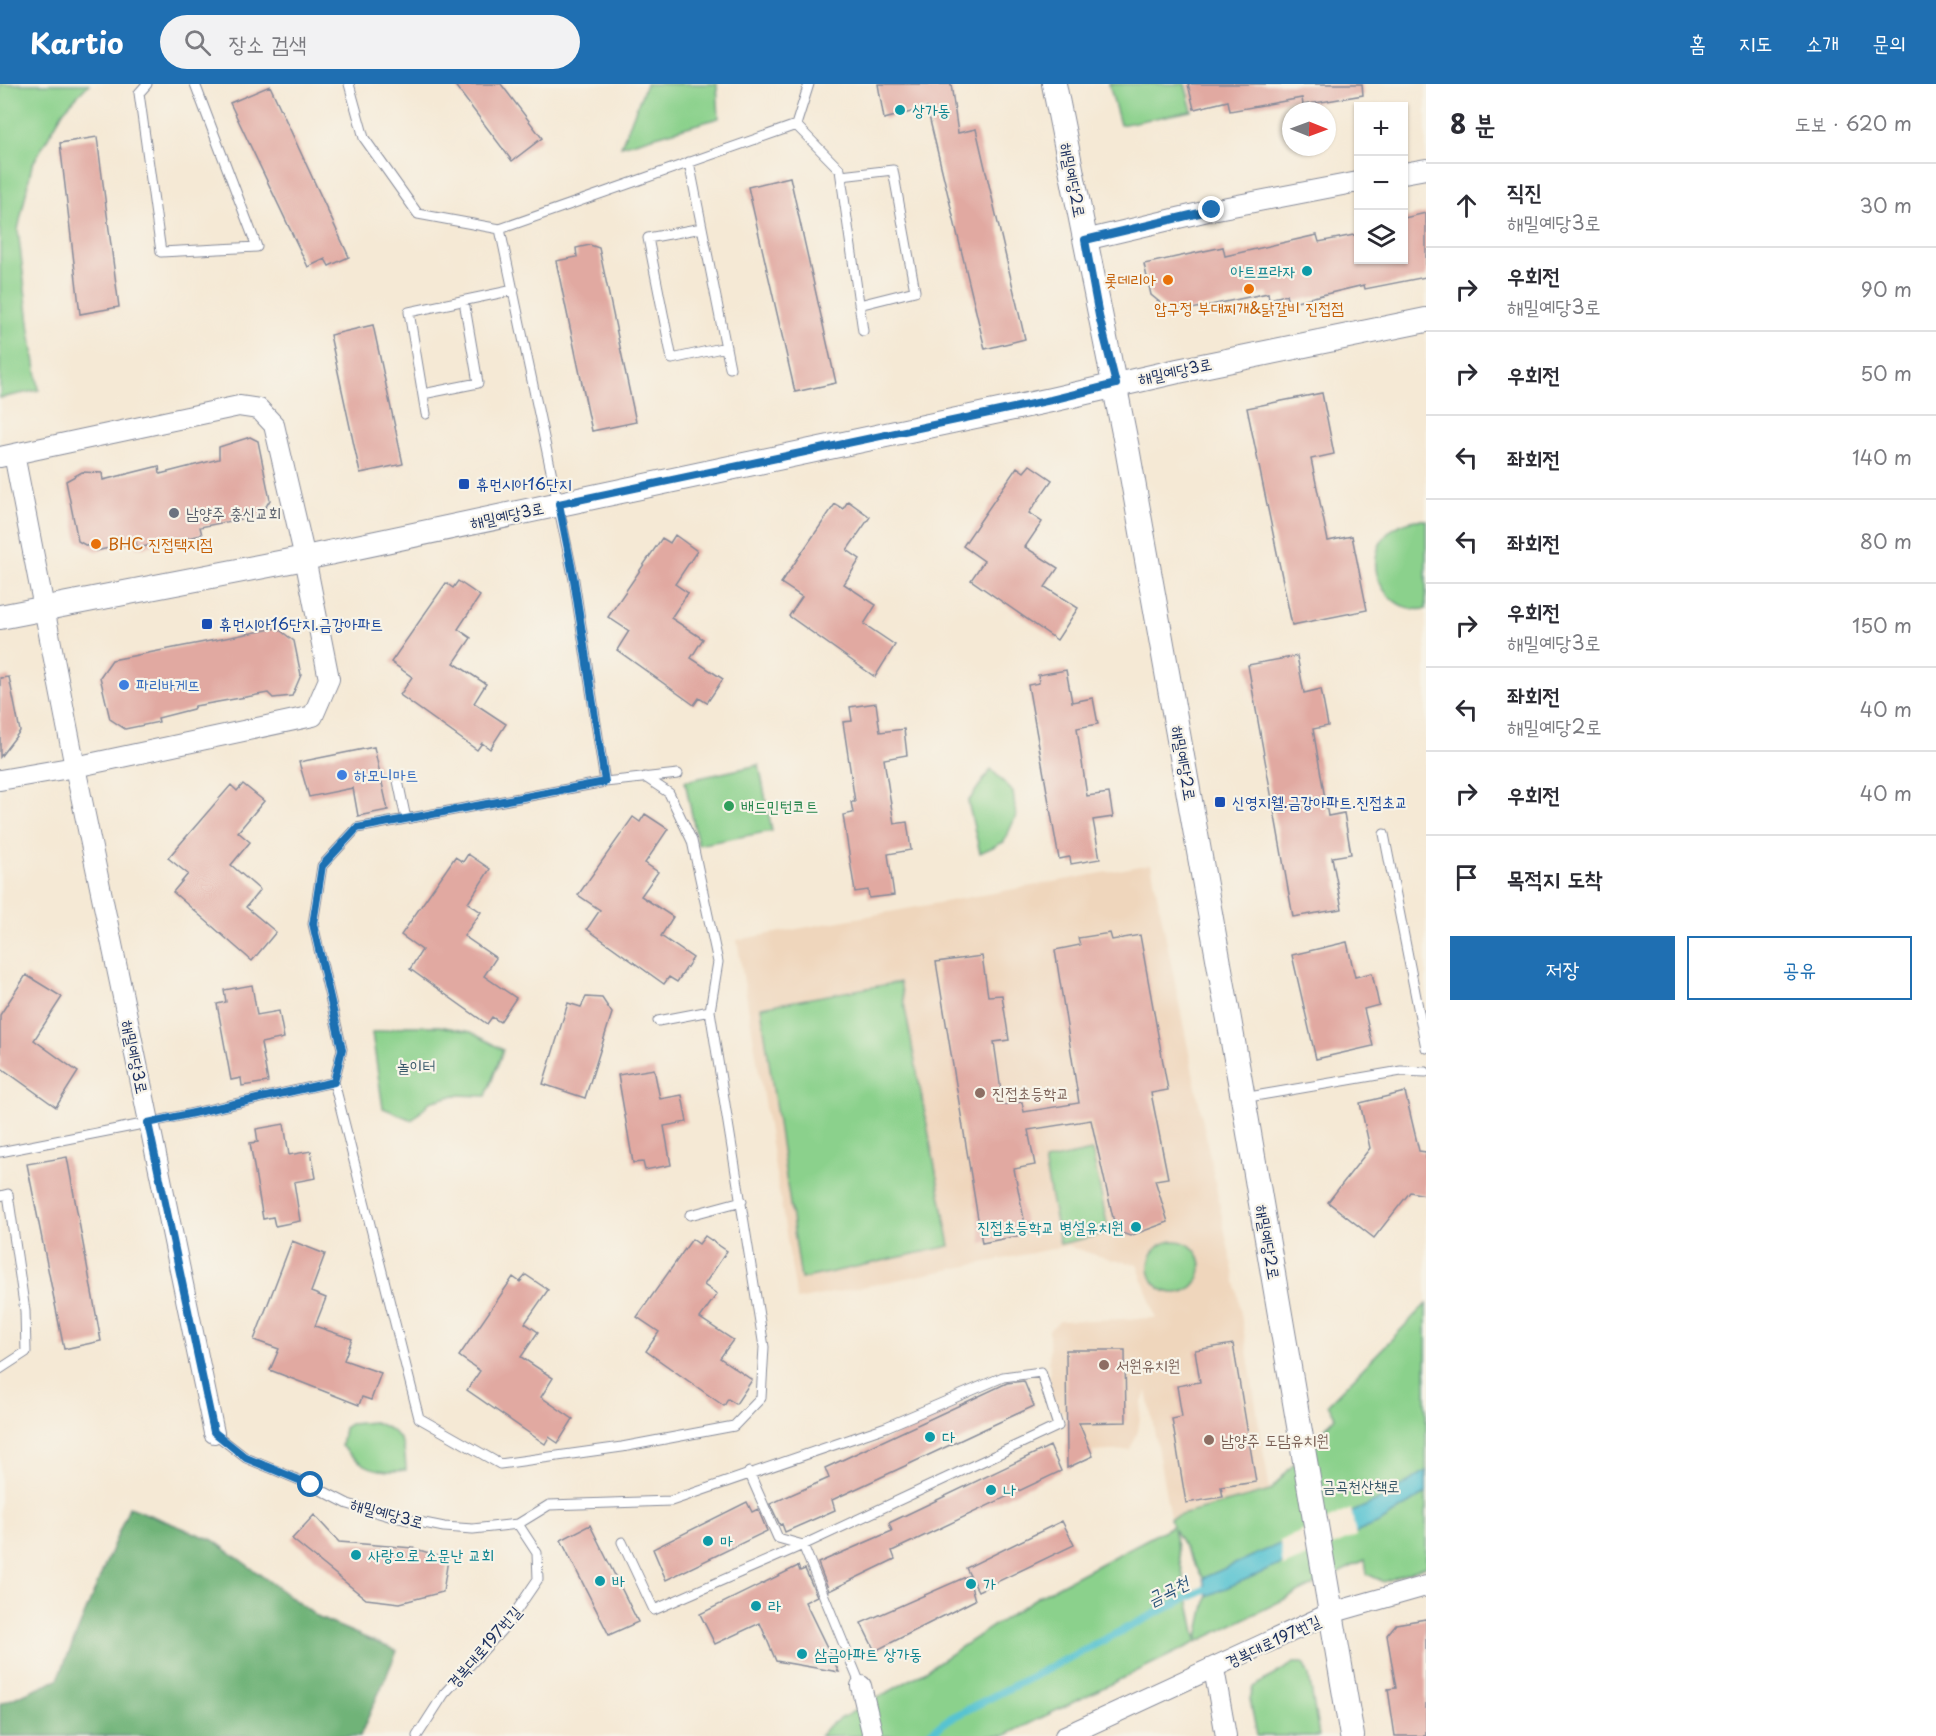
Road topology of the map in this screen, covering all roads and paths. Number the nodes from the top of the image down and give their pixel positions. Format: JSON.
{"nodes":[{"id":1,"x":147,"y":84,"type":"edge"},
{"id":2,"x":195,"y":84,"type":"edge"},
{"id":3,"x":349,"y":84,"type":"edge"},
{"id":4,"x":808,"y":84,"type":"edge"},
{"id":5,"x":1054,"y":84,"type":"edge"},
{"id":6,"x":796,"y":125,"type":"junction"},
{"id":7,"x":689,"y":162,"type":"junction"},
{"id":8,"x":1426,"y":169,"type":"edge"},
{"id":9,"x":1408,"y":172,"type":"edge"},
{"id":10,"x":841,"y":176,"type":"junction"},
{"id":11,"x":1354,"y":183,"type":"edge"},
{"id":12,"x":702,"y":228,"type":"junction"},
{"id":13,"x":500,"y":229,"type":"junction"},
{"id":14,"x":1085,"y":240,"type":"junction"},
{"id":15,"x":514,"y":291,"type":"junction"},
{"id":16,"x":464,"y":301,"type":"junction"},
{"id":17,"x":859,"y":305,"type":"junction"},
{"id":18,"x":1426,"y":320,"type":"edge"},
{"id":19,"x":862,"y":331,"type":"dead end"},
{"id":20,"x":726,"y":347,"type":"junction"},
{"id":21,"x":730,"y":368,"type":"dead end"},
{"id":22,"x":1116,"y":384,"type":"junction"},
{"id":23,"x":423,"y":394,"type":"junction"},
{"id":24,"x":426,"y":414,"type":"dead end"},
{"id":25,"x":7,"y":456,"type":"edge"},
{"id":26,"x":559,"y":504,"type":"junction"},
{"id":27,"x":305,"y":558,"type":"junction"},
{"id":28,"x":44,"y":608,"type":"junction"},
{"id":29,"x":0,"y":617,"type":"edge"},
{"id":30,"x":75,"y":767,"type":"junction"},
{"id":31,"x":678,"y":774,"type":"dead end"},
{"id":32,"x":397,"y":776,"type":"dead end"},
{"id":33,"x":645,"y":777,"type":"junction"},
{"id":34,"x":0,"y":780,"type":"edge"},
{"id":35,"x":605,"y":782,"type":"junction"},
{"id":36,"x":406,"y":819,"type":"junction"},
{"id":37,"x":1384,"y":834,"type":"dead end"},
{"id":38,"x":710,"y":1011,"type":"junction"},
{"id":39,"x":658,"y":1021,"type":"dead end"},
{"id":40,"x":1426,"y":1048,"type":"edge"},
{"id":41,"x":1426,"y":1072,"type":"edge"},
{"id":42,"x":334,"y":1082,"type":"junction"},
{"id":43,"x":1243,"y":1098,"type":"junction"},
{"id":44,"x":148,"y":1123,"type":"junction"},
{"id":45,"x":0,"y":1152,"type":"edge"},
{"id":46,"x":0,"y":1196,"type":"edge"},
{"id":47,"x":742,"y":1201,"type":"junction"},
{"id":48,"x":690,"y":1215,"type":"dead end"},
{"id":49,"x":0,"y":1369,"type":"edge"},
{"id":50,"x":214,"y":1432,"type":"joint"},
{"id":51,"x":749,"y":1472,"type":"junction"},
{"id":52,"x":518,"y":1524,"type":"junction"},
{"id":53,"x":622,"y":1542,"type":"dead end"},
{"id":54,"x":803,"y":1545,"type":"junction"},
{"id":55,"x":1426,"y":1586,"type":"edge"},
{"id":56,"x":1331,"y":1613,"type":"junction"},
{"id":57,"x":1214,"y":1669,"type":"junction"},
{"id":58,"x":861,"y":1686,"type":"joint"},
{"id":59,"x":417,"y":1736,"type":"edge"},
{"id":60,"x":873,"y":1736,"type":"edge"},
{"id":61,"x":1065,"y":1736,"type":"edge"},
{"id":62,"x":1226,"y":1736,"type":"edge"},
{"id":63,"x":1352,"y":1736,"type":"edge"}],
"edges":[{"from":1,"to":2,"type":"lane"},
{"from":3,"to":13,"type":"lane"},
{"from":4,"to":6,"type":"lane"},
{"from":5,"to":14,"type":"street","name":"해밀예당2로"},
{"from":6,"to":7,"type":"lane"},
{"from":6,"to":10,"type":"lane"},
{"from":7,"to":12,"type":"lane"},
{"from":7,"to":13,"type":"lane"},
{"from":8,"to":9,"type":"street"},
{"from":10,"to":17,"type":"lane"},
{"from":10,"to":17,"type":"lane"},
{"from":11,"to":14,"type":"street"},
{"from":12,"to":20,"type":"lane"},
{"from":12,"to":20,"type":"lane"},
{"from":13,"to":15,"type":"lane"},
{"from":14,"to":22,"type":"street","name":"해밀예당2로"},
{"from":15,"to":16,"type":"lane"},
{"from":15,"to":26,"type":"lane"},
{"from":16,"to":23,"type":"lane"},
{"from":16,"to":23,"type":"lane"},
{"from":17,"to":19,"type":"lane"},
{"from":18,"to":22,"type":"street","name":"해밀예당3로"},
{"from":20,"to":21,"type":"lane"},
{"from":22,"to":26,"type":"street","name":"해밀예당3로"},
{"from":22,"to":43,"type":"street","name":"해밀예당2로"},
{"from":23,"to":24,"type":"lane"},
{"from":25,"to":27,"type":"street"},
{"from":25,"to":28,"type":"street"},
{"from":26,"to":27,"type":"street","name":"해밀예당3로"},
{"from":26,"to":35,"type":"lane"},
{"from":27,"to":28,"type":"street","name":"해밀예당3로"},
{"from":27,"to":30,"type":"street"},
{"from":28,"to":29,"type":"street","name":"해밀예당3로"},
{"from":28,"to":30,"type":"street","name":"해밀예당3로"},
{"from":30,"to":34,"type":"street"},
{"from":30,"to":44,"type":"street","name":"해밀예당3로"},
{"from":31,"to":33,"type":"lane"},
{"from":32,"to":36,"type":"lane"},
{"from":33,"to":35,"type":"lane"},
{"from":33,"to":38,"type":"lane"},
{"from":35,"to":36,"type":"lane"},
{"from":36,"to":42,"type":"lane"},
{"from":37,"to":40,"type":"lane"},
{"from":38,"to":39,"type":"lane"},
{"from":38,"to":47,"type":"lane"},
{"from":41,"to":43,"type":"lane"},
{"from":42,"to":44,"type":"lane"},
{"from":42,"to":47,"type":"lane"},
{"from":43,"to":56,"type":"street","name":"해밀예당2로"},
{"from":44,"to":45,"type":"lane"},
{"from":44,"to":50,"type":"street","name":"해밀예당3로"},
{"from":46,"to":49,"type":"lane"},
{"from":47,"to":48,"type":"lane"},
{"from":50,"to":52,"type":"lane","name":"해밀예당3로"},
{"from":51,"to":52,"type":"lane"},
{"from":51,"to":54,"type":"lane"},
{"from":51,"to":54,"type":"lane"},
{"from":52,"to":59,"type":"lane","name":"경복대로197번길"},
{"from":53,"to":54,"type":"lane"},
{"from":54,"to":58,"type":"lane"},
{"from":55,"to":56,"type":"street","name":"경복대로197번길"},
{"from":56,"to":57,"type":"street","name":"경복대로197번길"},
{"from":56,"to":63,"type":"street"},
{"from":57,"to":61,"type":"street","name":"경복대로197번길"},
{"from":57,"to":62,"type":"street","name":"경복대로197번길"},
{"from":58,"to":60,"type":"street"}]}
